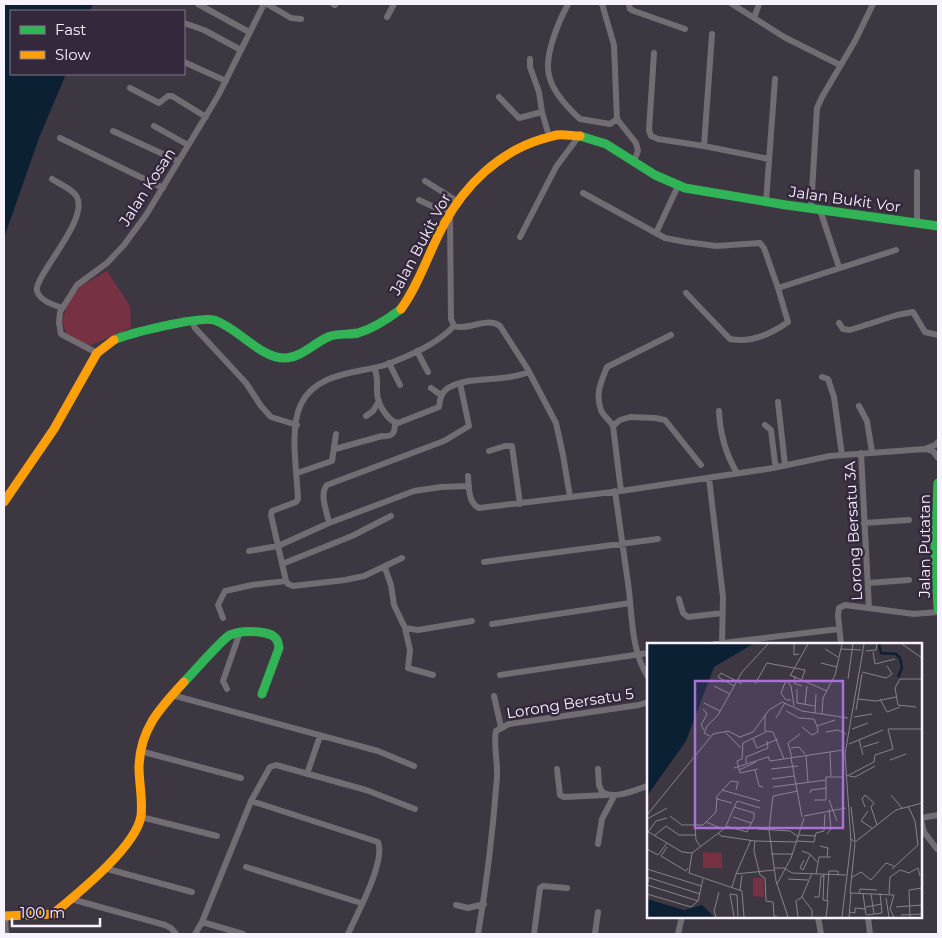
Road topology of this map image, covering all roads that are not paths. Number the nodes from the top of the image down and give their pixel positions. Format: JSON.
{"nodes":[{"id":1,"x":198,"y":4,"type":"edge"},
{"id":2,"x":265,"y":4,"type":"edge"},
{"id":3,"x":394,"y":4,"type":"edge"},
{"id":4,"x":568,"y":4,"type":"edge"},
{"id":5,"x":602,"y":4,"type":"edge"},
{"id":6,"x":628,"y":4,"type":"edge"},
{"id":7,"x":732,"y":4,"type":"edge"},
{"id":8,"x":759,"y":4,"type":"edge"},
{"id":9,"x":874,"y":4,"type":"edge"},
{"id":10,"x":387,"y":17,"type":"dead end"},
{"id":11,"x":754,"y":18,"type":"junction"},
{"id":12,"x":301,"y":19,"type":"dead end"},
{"id":13,"x":185,"y":23,"type":"edge"},
{"id":14,"x":685,"y":29,"type":"dead end"},
{"id":15,"x":249,"y":32,"type":"junction"},
{"id":16,"x":712,"y":34,"type":"dead end"},
{"id":17,"x":241,"y":50,"type":"junction"},
{"id":18,"x":654,"y":53,"type":"dead end"},
{"id":19,"x":530,"y":59,"type":"dead end"},
{"id":20,"x":185,"y":62,"type":"edge"},
{"id":21,"x":840,"y":65,"type":"junction"},
{"id":22,"x":775,"y":79,"type":"dead end"},
{"id":23,"x":226,"y":81,"type":"junction"},
{"id":24,"x":130,"y":88,"type":"dead end"},
{"id":25,"x":499,"y":96,"type":"dead end"},
{"id":26,"x":542,"y":112,"type":"junction"},
{"id":27,"x":206,"y":117,"type":"junction"},
{"id":28,"x":617,"y":119,"type":"junction"},
{"id":29,"x":154,"y":126,"type":"dead end"},
{"id":30,"x":113,"y":131,"type":"dead end"},
{"id":31,"x":549,"y":136,"type":"junction"},
{"id":32,"x":579,"y":136,"type":"junction"},
{"id":33,"x":60,"y":138,"type":"dead end"},
{"id":34,"x":188,"y":145,"type":"junction"},
{"id":35,"x":704,"y":146,"type":"junction"},
{"id":36,"x":770,"y":159,"type":"junction"},
{"id":37,"x":178,"y":161,"type":"junction"},
{"id":38,"x":634,"y":161,"type":"junction"},
{"id":39,"x":917,"y":172,"type":"dead end"},
{"id":40,"x":52,"y":179,"type":"dead end"},
{"id":41,"x":425,"y":181,"type":"dead end"},
{"id":42,"x":678,"y":186,"type":"junction"},
{"id":43,"x":163,"y":188,"type":"junction"},
{"id":44,"x":583,"y":194,"type":"dead end"},
{"id":45,"x":418,"y":200,"type":"dead end"},
{"id":46,"x":457,"y":201,"type":"junction"},
{"id":47,"x":766,"y":202,"type":"junction"},
{"id":48,"x":816,"y":209,"type":"junction"},
{"id":49,"x":451,"y":211,"type":"junction"},
{"id":50,"x":917,"y":223,"type":"junction"},
{"id":51,"x":938,"y":226,"type":"edge"},
{"id":52,"x":656,"y":234,"type":"junction"},
{"id":53,"x":520,"y":237,"type":"dead end"},
{"id":54,"x":896,"y":250,"type":"dead end"},
{"id":55,"x":839,"y":267,"type":"junction"},
{"id":56,"x":778,"y":288,"type":"junction"},
{"id":57,"x":686,"y":293,"type":"dead end"},
{"id":58,"x":62,"y":308,"type":"junction"},
{"id":59,"x":192,"y":321,"type":"junction"},
{"id":60,"x":839,"y":323,"type":"dead end"},
{"id":61,"x":454,"y":326,"type":"junction"},
{"id":62,"x":671,"y":335,"type":"dead end"},
{"id":63,"x":938,"y":335,"type":"edge"},
{"id":64,"x":417,"y":350,"type":"junction"},
{"id":65,"x":97,"y":352,"type":"junction"},
{"id":66,"x":389,"y":363,"type":"junction"},
{"id":67,"x":374,"y":368,"type":"junction"},
{"id":68,"x":428,"y":372,"type":"dead end"},
{"id":69,"x":529,"y":372,"type":"junction"},
{"id":70,"x":822,"y":378,"type":"dead end"},
{"id":71,"x":460,"y":383,"type":"junction"},
{"id":72,"x":400,"y":385,"type":"dead end"},
{"id":73,"x":431,"y":388,"type":"dead end"},
{"id":74,"x":441,"y":395,"type":"junction"},
{"id":75,"x":379,"y":401,"type":"junction"},
{"id":76,"x":778,"y":402,"type":"dead end"},
{"id":77,"x":859,"y":406,"type":"dead end"},
{"id":78,"x":719,"y":411,"type":"dead end"},
{"id":79,"x":366,"y":416,"type":"dead end"},
{"id":80,"x":396,"y":423,"type":"junction"},
{"id":81,"x":297,"y":425,"type":"junction"},
{"id":82,"x":613,"y":426,"type":"junction"},
{"id":83,"x":765,"y":426,"type":"dead end"},
{"id":84,"x":336,"y":434,"type":"dead end"},
{"id":85,"x":938,"y":442,"type":"edge"},
{"id":86,"x":335,"y":449,"type":"junction"},
{"id":87,"x":925,"y":449,"type":"junction"},
{"id":88,"x":489,"y":451,"type":"dead end"},
{"id":89,"x":861,"y":452,"type":"junction"},
{"id":90,"x":872,"y":452,"type":"junction"},
{"id":91,"x":842,"y":455,"type":"junction"},
{"id":92,"x":938,"y":458,"type":"edge"},
{"id":93,"x":701,"y":465,"type":"dead end"},
{"id":94,"x":785,"y":465,"type":"junction"},
{"id":95,"x":777,"y":467,"type":"junction"},
{"id":96,"x":296,"y":473,"type":"junction"},
{"id":97,"x":737,"y":473,"type":"junction"},
{"id":98,"x":468,"y":476,"type":"dead end"},
{"id":99,"x":708,"y":478,"type":"junction"},
{"id":100,"x":938,"y":482,"type":"edge"},
{"id":101,"x":469,"y":486,"type":"junction"},
{"id":102,"x":618,"y":491,"type":"junction"},
{"id":103,"x":570,"y":497,"type":"junction"},
{"id":104,"x":938,"y":500,"type":"edge"},
{"id":105,"x":4,"y":502,"type":"edge"},
{"id":106,"x":520,"y":504,"type":"junction"},
{"id":107,"x":391,"y":516,"type":"dead end"},
{"id":108,"x":909,"y":520,"type":"dead end"},
{"id":109,"x":329,"y":523,"type":"junction"},
{"id":110,"x":864,"y":523,"type":"junction"},
{"id":111,"x":658,"y":539,"type":"dead end"},
{"id":112,"x":621,"y":542,"type":"junction"},
{"id":113,"x":278,"y":546,"type":"junction"},
{"id":114,"x":250,"y":551,"type":"dead end"},
{"id":115,"x":402,"y":558,"type":"dead end"},
{"id":116,"x":484,"y":562,"type":"dead end"},
{"id":117,"x":282,"y":564,"type":"junction"},
{"id":118,"x":384,"y":568,"type":"junction"},
{"id":119,"x":909,"y":580,"type":"dead end"},
{"id":120,"x":286,"y":581,"type":"junction"},
{"id":121,"x":868,"y":583,"type":"junction"},
{"id":122,"x":679,"y":599,"type":"dead end"},
{"id":123,"x":630,"y":603,"type":"junction"},
{"id":124,"x":869,"y":608,"type":"junction"},
{"id":125,"x":938,"y":611,"type":"edge"},
{"id":126,"x":723,"y":613,"type":"junction"},
{"id":127,"x":223,"y":618,"type":"dead end"},
{"id":128,"x":472,"y":621,"type":"dead end"},
{"id":129,"x":492,"y":624,"type":"dead end"},
{"id":130,"x":405,"y":628,"type":"junction"},
{"id":131,"x":839,"y":629,"type":"junction"},
{"id":132,"x":240,"y":632,"type":"junction"},
{"id":133,"x":722,"y":643,"type":"joint"},
{"id":134,"x":841,"y":643,"type":"edge"},
{"id":135,"x":647,"y":653,"type":"edge"},
{"id":136,"x":637,"y":655,"type":"junction"},
{"id":137,"x":433,"y":675,"type":"dead end"},
{"id":138,"x":500,"y":675,"type":"dead end"},
{"id":139,"x":647,"y":675,"type":"edge"},
{"id":140,"x":227,"y":689,"type":"dead end"},
{"id":141,"x":262,"y":694,"type":"dead end"},
{"id":142,"x":172,"y":695,"type":"junction"},
{"id":143,"x":494,"y":696,"type":"dead end"},
{"id":144,"x":647,"y":702,"type":"edge"},
{"id":145,"x":498,"y":729,"type":"junction"},
{"id":146,"x":320,"y":736,"type":"junction"},
{"id":147,"x":140,"y":751,"type":"junction"},
{"id":148,"x":414,"y":766,"type":"dead end"},
{"id":149,"x":557,"y":769,"type":"dead end"},
{"id":150,"x":598,"y":769,"type":"dead end"},
{"id":151,"x":307,"y":774,"type":"junction"},
{"id":152,"x":241,"y":778,"type":"dead end"},
{"id":153,"x":647,"y":786,"type":"edge"},
{"id":154,"x":610,"y":796,"type":"junction"},
{"id":155,"x":251,"y":801,"type":"junction"},
{"id":156,"x":415,"y":809,"type":"dead end"},
{"id":157,"x":938,"y":815,"type":"edge"},
{"id":158,"x":141,"y":817,"type":"junction"},
{"id":159,"x":922,"y":819,"type":"edge"},
{"id":160,"x":922,"y":823,"type":"edge"},
{"id":161,"x":217,"y":836,"type":"dead end"},
{"id":162,"x":598,"y":844,"type":"dead end"},
{"id":163,"x":937,"y":849,"type":"dead end"},
{"id":164,"x":246,"y":867,"type":"dead end"},
{"id":165,"x":104,"y":868,"type":"junction"},
{"id":166,"x":567,"y":888,"type":"dead end"},
{"id":167,"x":192,"y":892,"type":"dead end"},
{"id":168,"x":71,"y":899,"type":"junction"},
{"id":169,"x":361,"y":903,"type":"junction"},
{"id":170,"x":484,"y":904,"type":"junction"},
{"id":171,"x":456,"y":905,"type":"dead end"},
{"id":172,"x":598,"y":912,"type":"dead end"},
{"id":173,"x":4,"y":916,"type":"edge"},
{"id":174,"x":682,"y":918,"type":"edge"},
{"id":175,"x":818,"y":918,"type":"edge"},
{"id":176,"x":868,"y":918,"type":"edge"},
{"id":177,"x":202,"y":922,"type":"junction"},
{"id":178,"x":6,"y":934,"type":"edge"},
{"id":179,"x":176,"y":934,"type":"edge"},
{"id":180,"x":195,"y":934,"type":"edge"},
{"id":181,"x":243,"y":934,"type":"edge"},
{"id":182,"x":348,"y":934,"type":"edge"},
{"id":183,"x":478,"y":934,"type":"edge"},
{"id":184,"x":534,"y":934,"type":"edge"},
{"id":185,"x":595,"y":934,"type":"edge"},
{"id":186,"x":678,"y":934,"type":"edge"},
{"id":187,"x":821,"y":934,"type":"edge"},
{"id":188,"x":870,"y":934,"type":"edge"}],
"edges":[{"from":1,"to":15,"type":"street"},
{"from":2,"to":12,"type":"street"},
{"from":2,"to":15,"type":"street","name":"Jalan Kosan"},
{"from":3,"to":10,"type":"street"},
{"from":4,"to":28,"type":"street"},
{"from":5,"to":28,"type":"street"},
{"from":6,"to":14,"type":"street"},
{"from":7,"to":11,"type":"street"},
{"from":8,"to":11,"type":"street"},
{"from":9,"to":21,"type":"street"},
{"from":11,"to":21,"type":"street"},
{"from":13,"to":17,"type":"street"},
{"from":15,"to":17,"type":"street","name":"Jalan Kosan"},
{"from":16,"to":35,"type":"street"},
{"from":17,"to":23,"type":"street","name":"Jalan Kosan"},
{"from":18,"to":35,"type":"street"},
{"from":19,"to":26,"type":"street"},
{"from":20,"to":23,"type":"street"},
{"from":21,"to":48,"type":"street"},
{"from":22,"to":36,"type":"street"},
{"from":23,"to":27,"type":"street","name":"Jalan Kosan"},
{"from":24,"to":27,"type":"street"},
{"from":25,"to":26,"type":"street"},
{"from":26,"to":31,"type":"street"},
{"from":27,"to":34,"type":"street","name":"Jalan Kosan"},
{"from":28,"to":38,"type":"street"},
{"from":29,"to":34,"type":"street"},
{"from":30,"to":37,"type":"street"},
{"from":31,"to":32,"type":"main road","name":"Jalan Bukit Vor"},
{"from":31,"to":46,"type":"main road","name":"Jalan Bukit Vor"},
{"from":32,"to":38,"type":"main road","name":"Jalan Bukit Vor"},
{"from":32,"to":53,"type":"street"},
{"from":33,"to":43,"type":"street"},
{"from":34,"to":37,"type":"street","name":"Jalan Kosan"},
{"from":35,"to":36,"type":"street"},
{"from":36,"to":47,"type":"street"},
{"from":37,"to":43,"type":"street","name":"Jalan Kosan"},
{"from":38,"to":42,"type":"main road","name":"Jalan Bukit Vor"},
{"from":39,"to":50,"type":"street"},
{"from":40,"to":58,"type":"street"},
{"from":41,"to":46,"type":"street"},
{"from":42,"to":47,"type":"main road","name":"Jalan Bukit Vor"},
{"from":42,"to":52,"type":"street"},
{"from":43,"to":58,"type":"street","name":"Jalan Kosan"},
{"from":44,"to":52,"type":"street"},
{"from":45,"to":49,"type":"street"},
{"from":46,"to":49,"type":"main road","name":"Jalan Bukit Vor"},
{"from":47,"to":48,"type":"main road","name":"Jalan Bukit Vor"},
{"from":48,"to":50,"type":"main road","name":"Jalan Bukit Vor"},
{"from":48,"to":55,"type":"street"},
{"from":49,"to":59,"type":"main road","name":"Jalan Bukit Vor"},
{"from":49,"to":61,"type":"street"},
{"from":50,"to":51,"type":"main road","name":"Jalan Bukit Vor"},
{"from":52,"to":56,"type":"street"},
{"from":54,"to":55,"type":"street"},
{"from":55,"to":56,"type":"street"},
{"from":56,"to":57,"type":"street"},
{"from":58,"to":65,"type":"street","name":"Jalan Kosan"},
{"from":59,"to":65,"type":"main road","name":"Jalan Bukit Vor"},
{"from":59,"to":81,"type":"street"},
{"from":60,"to":63,"type":"street"},
{"from":61,"to":64,"type":"street"},
{"from":61,"to":69,"type":"street"},
{"from":62,"to":82,"type":"street"},
{"from":64,"to":66,"type":"street"},
{"from":64,"to":68,"type":"street"},
{"from":65,"to":105,"type":"main road","name":"Jalan Bukit Vor"},
{"from":66,"to":67,"type":"street"},
{"from":66,"to":72,"type":"street"},
{"from":67,"to":75,"type":"street"},
{"from":67,"to":81,"type":"street"},
{"from":69,"to":71,"type":"street"},
{"from":69,"to":103,"type":"street"},
{"from":70,"to":91,"type":"street"},
{"from":71,"to":74,"type":"street"},
{"from":71,"to":109,"type":"street"},
{"from":73,"to":74,"type":"street"},
{"from":74,"to":80,"type":"street"},
{"from":75,"to":79,"type":"street"},
{"from":75,"to":80,"type":"street"},
{"from":76,"to":94,"type":"street"},
{"from":77,"to":90,"type":"street"},
{"from":78,"to":97,"type":"street"},
{"from":80,"to":86,"type":"street"},
{"from":81,"to":96,"type":"street"},
{"from":82,"to":93,"type":"street"},
{"from":82,"to":102,"type":"street"},
{"from":83,"to":95,"type":"street"},
{"from":84,"to":86,"type":"street"},
{"from":85,"to":87,"type":"street"},
{"from":86,"to":96,"type":"street"},
{"from":87,"to":90,"type":"street"},
{"from":87,"to":92,"type":"street"},
{"from":88,"to":106,"type":"street"},
{"from":89,"to":90,"type":"street"},
{"from":89,"to":91,"type":"street"},
{"from":89,"to":110,"type":"street","name":"Lorong Bersatu 3A"},
{"from":91,"to":94,"type":"street"},
{"from":94,"to":95,"type":"street"},
{"from":95,"to":97,"type":"street"},
{"from":96,"to":113,"type":"street"},
{"from":97,"to":99,"type":"street"},
{"from":98,"to":101,"type":"street"},
{"from":99,"to":102,"type":"street"},
{"from":99,"to":126,"type":"street"},
{"from":100,"to":104,"type":"main road","name":"Jalan Putatan"},
{"from":101,"to":106,"type":"street"},
{"from":101,"to":109,"type":"street"},
{"from":102,"to":103,"type":"street"},
{"from":102,"to":112,"type":"street"},
{"from":103,"to":106,"type":"street"},
{"from":104,"to":125,"type":"main road","name":"Jalan Putatan"},
{"from":107,"to":117,"type":"street"},
{"from":108,"to":110,"type":"street"},
{"from":109,"to":113,"type":"street"},
{"from":110,"to":121,"type":"street","name":"Lorong Bersatu 3A"},
{"from":111,"to":112,"type":"street"},
{"from":112,"to":116,"type":"street"},
{"from":112,"to":123,"type":"street"},
{"from":113,"to":114,"type":"street"},
{"from":113,"to":117,"type":"street"},
{"from":115,"to":118,"type":"street"},
{"from":117,"to":120,"type":"street"},
{"from":118,"to":120,"type":"street"},
{"from":118,"to":130,"type":"street"},
{"from":119,"to":121,"type":"street"},
{"from":120,"to":127,"type":"street"},
{"from":121,"to":124,"type":"street","name":"Lorong Bersatu 3A"},
{"from":122,"to":126,"type":"street"},
{"from":123,"to":129,"type":"street"},
{"from":123,"to":136,"type":"street"},
{"from":124,"to":125,"type":"street"},
{"from":124,"to":131,"type":"street"},
{"from":126,"to":133,"type":"street"},
{"from":128,"to":130,"type":"street"},
{"from":130,"to":137,"type":"street"},
{"from":131,"to":133,"type":"street"},
{"from":131,"to":134,"type":"street"},
{"from":132,"to":140,"type":"street"},
{"from":132,"to":141,"type":"main road"},
{"from":132,"to":142,"type":"main road"},
{"from":135,"to":136,"type":"street"},
{"from":136,"to":138,"type":"street"},
{"from":136,"to":139,"type":"street"},
{"from":142,"to":146,"type":"street"},
{"from":142,"to":147,"type":"main road"},
{"from":143,"to":145,"type":"street"},
{"from":144,"to":145,"type":"street","name":"Lorong Bersatu 5"},
{"from":145,"to":170,"type":"street"},
{"from":146,"to":148,"type":"street"},
{"from":146,"to":151,"type":"street"},
{"from":147,"to":152,"type":"street"},
{"from":147,"to":158,"type":"main road"},
{"from":149,"to":154,"type":"street"},
{"from":150,"to":154,"type":"street"},
{"from":151,"to":155,"type":"street"},
{"from":151,"to":156,"type":"street"},
{"from":153,"to":154,"type":"street"},
{"from":154,"to":162,"type":"street"},
{"from":155,"to":169,"type":"street"},
{"from":155,"to":177,"type":"street"},
{"from":157,"to":159,"type":"street"},
{"from":158,"to":161,"type":"street"},
{"from":158,"to":165,"type":"main road"},
{"from":160,"to":163,"type":"street"},
{"from":164,"to":169,"type":"street"},
{"from":165,"to":167,"type":"street"},
{"from":165,"to":168,"type":"main road"},
{"from":166,"to":184,"type":"street"},
{"from":168,"to":173,"type":"main road"},
{"from":168,"to":179,"type":"street"},
{"from":169,"to":182,"type":"street"},
{"from":170,"to":171,"type":"street"},
{"from":170,"to":183,"type":"street"},
{"from":172,"to":185,"type":"street"},
{"from":173,"to":178,"type":"street"},
{"from":174,"to":186,"type":"street"},
{"from":175,"to":187,"type":"street"},
{"from":176,"to":188,"type":"street"},
{"from":177,"to":180,"type":"street"},
{"from":177,"to":181,"type":"street"}]}
